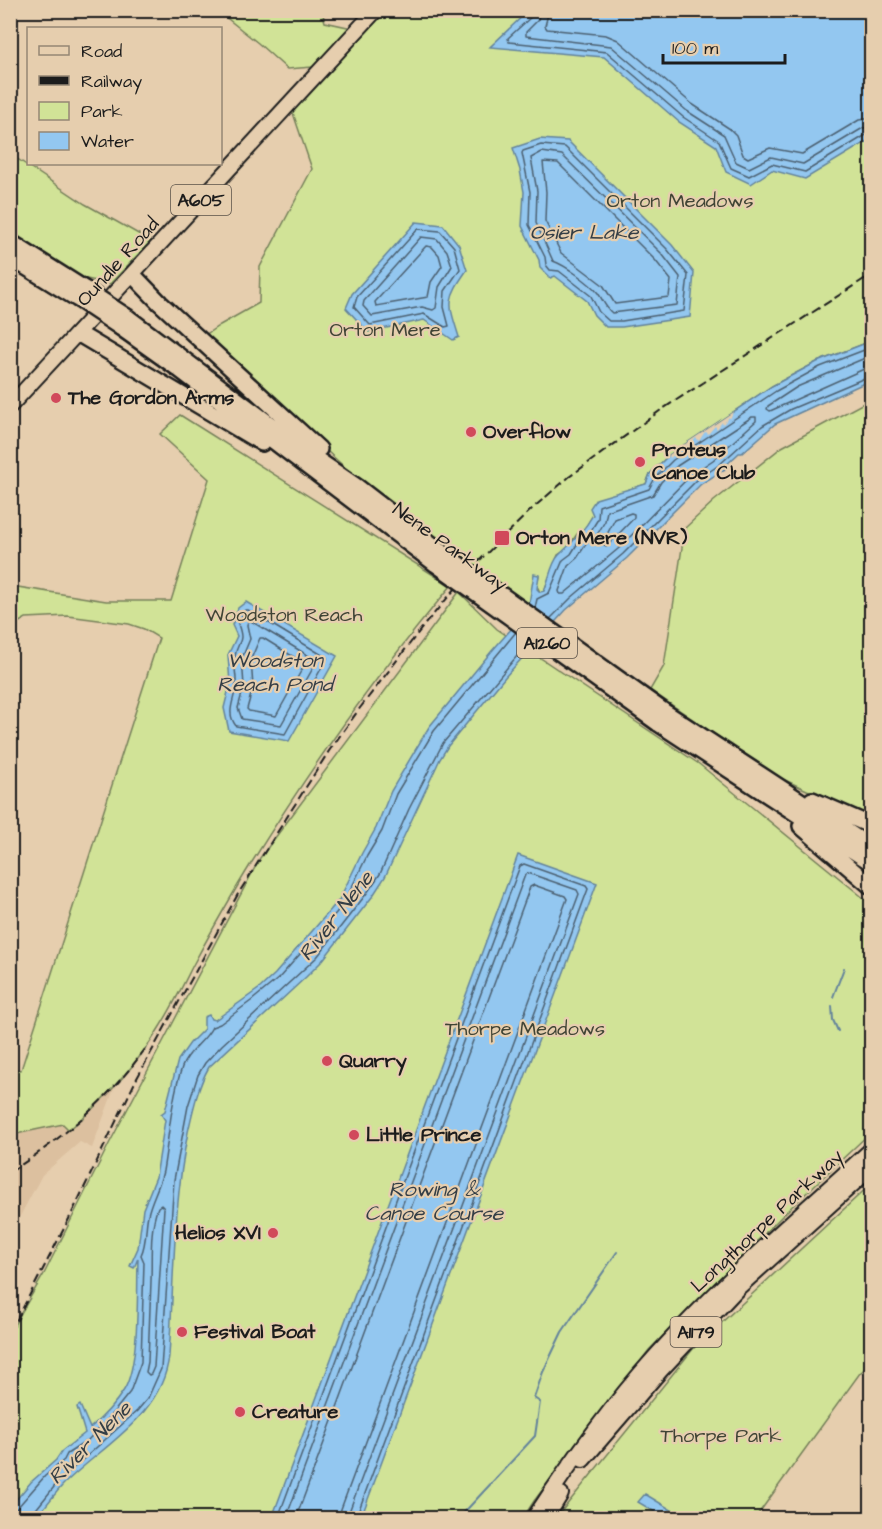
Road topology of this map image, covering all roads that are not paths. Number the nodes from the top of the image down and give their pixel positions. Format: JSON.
{"nodes":[{"id":1,"x":376,"y":10,"type":"edge"},
{"id":2,"x":10,"y":242,"type":"edge"},
{"id":3,"x":10,"y":257,"type":"edge"},
{"id":4,"x":133,"y":275,"type":"junction"},
{"id":5,"x":82,"y":295,"type":"junction"},
{"id":6,"x":79,"y":334,"type":"junction"},
{"id":7,"x":10,"y":406,"type":"edge"},
{"id":8,"x":351,"y":491,"type":"junction"},
{"id":9,"x":764,"y":785,"type":"junction"},
{"id":10,"x":872,"y":826,"type":"edge"},
{"id":11,"x":872,"y":848,"type":"edge"},
{"id":12,"x":872,"y":863,"type":"edge"},
{"id":13,"x":872,"y":886,"type":"edge"},
{"id":14,"x":872,"y":1149,"type":"edge"},
{"id":15,"x":872,"y":1167,"type":"edge"},
{"id":16,"x":534,"y":1518,"type":"edge"},
{"id":17,"x":546,"y":1518,"type":"edge"}],
"edges":[{"from":1,"to":4,"type":"main road","name":"Oundle Road","number":"A605"},
{"from":2,"to":5,"type":"highway","name":"Nene Parkway","number":"A1260"},
{"from":3,"to":5,"type":"highway","name":"Nene Parkway","number":"A1260"},
{"from":4,"to":6,"type":"main road","name":"Oundle Road","number":"A605"},
{"from":4,"to":8,"type":"highway"},
{"from":5,"to":8,"type":"highway","name":"Nene Parkway","number":"A1260","bridge":true},
{"from":6,"to":7,"type":"main road","name":"Oundle Road","number":"A605"},
{"from":6,"to":8,"type":"highway"},
{"from":8,"to":9,"type":"highway","name":"Nene Parkway","number":"A1260","bridge":true},
{"from":9,"to":10,"type":"highway"},
{"from":9,"to":11,"type":"highway","name":"Nene Parkway","number":"A1260"},
{"from":9,"to":12,"type":"highway","name":"Nene Parkway","number":"A1260"},
{"from":9,"to":13,"type":"highway"},
{"from":14,"to":16,"type":"main road","name":"Longthorpe Parkway","number":"A1179"},
{"from":15,"to":17,"type":"main road","name":"Longthorpe Parkway","number":"A1179"}]}
